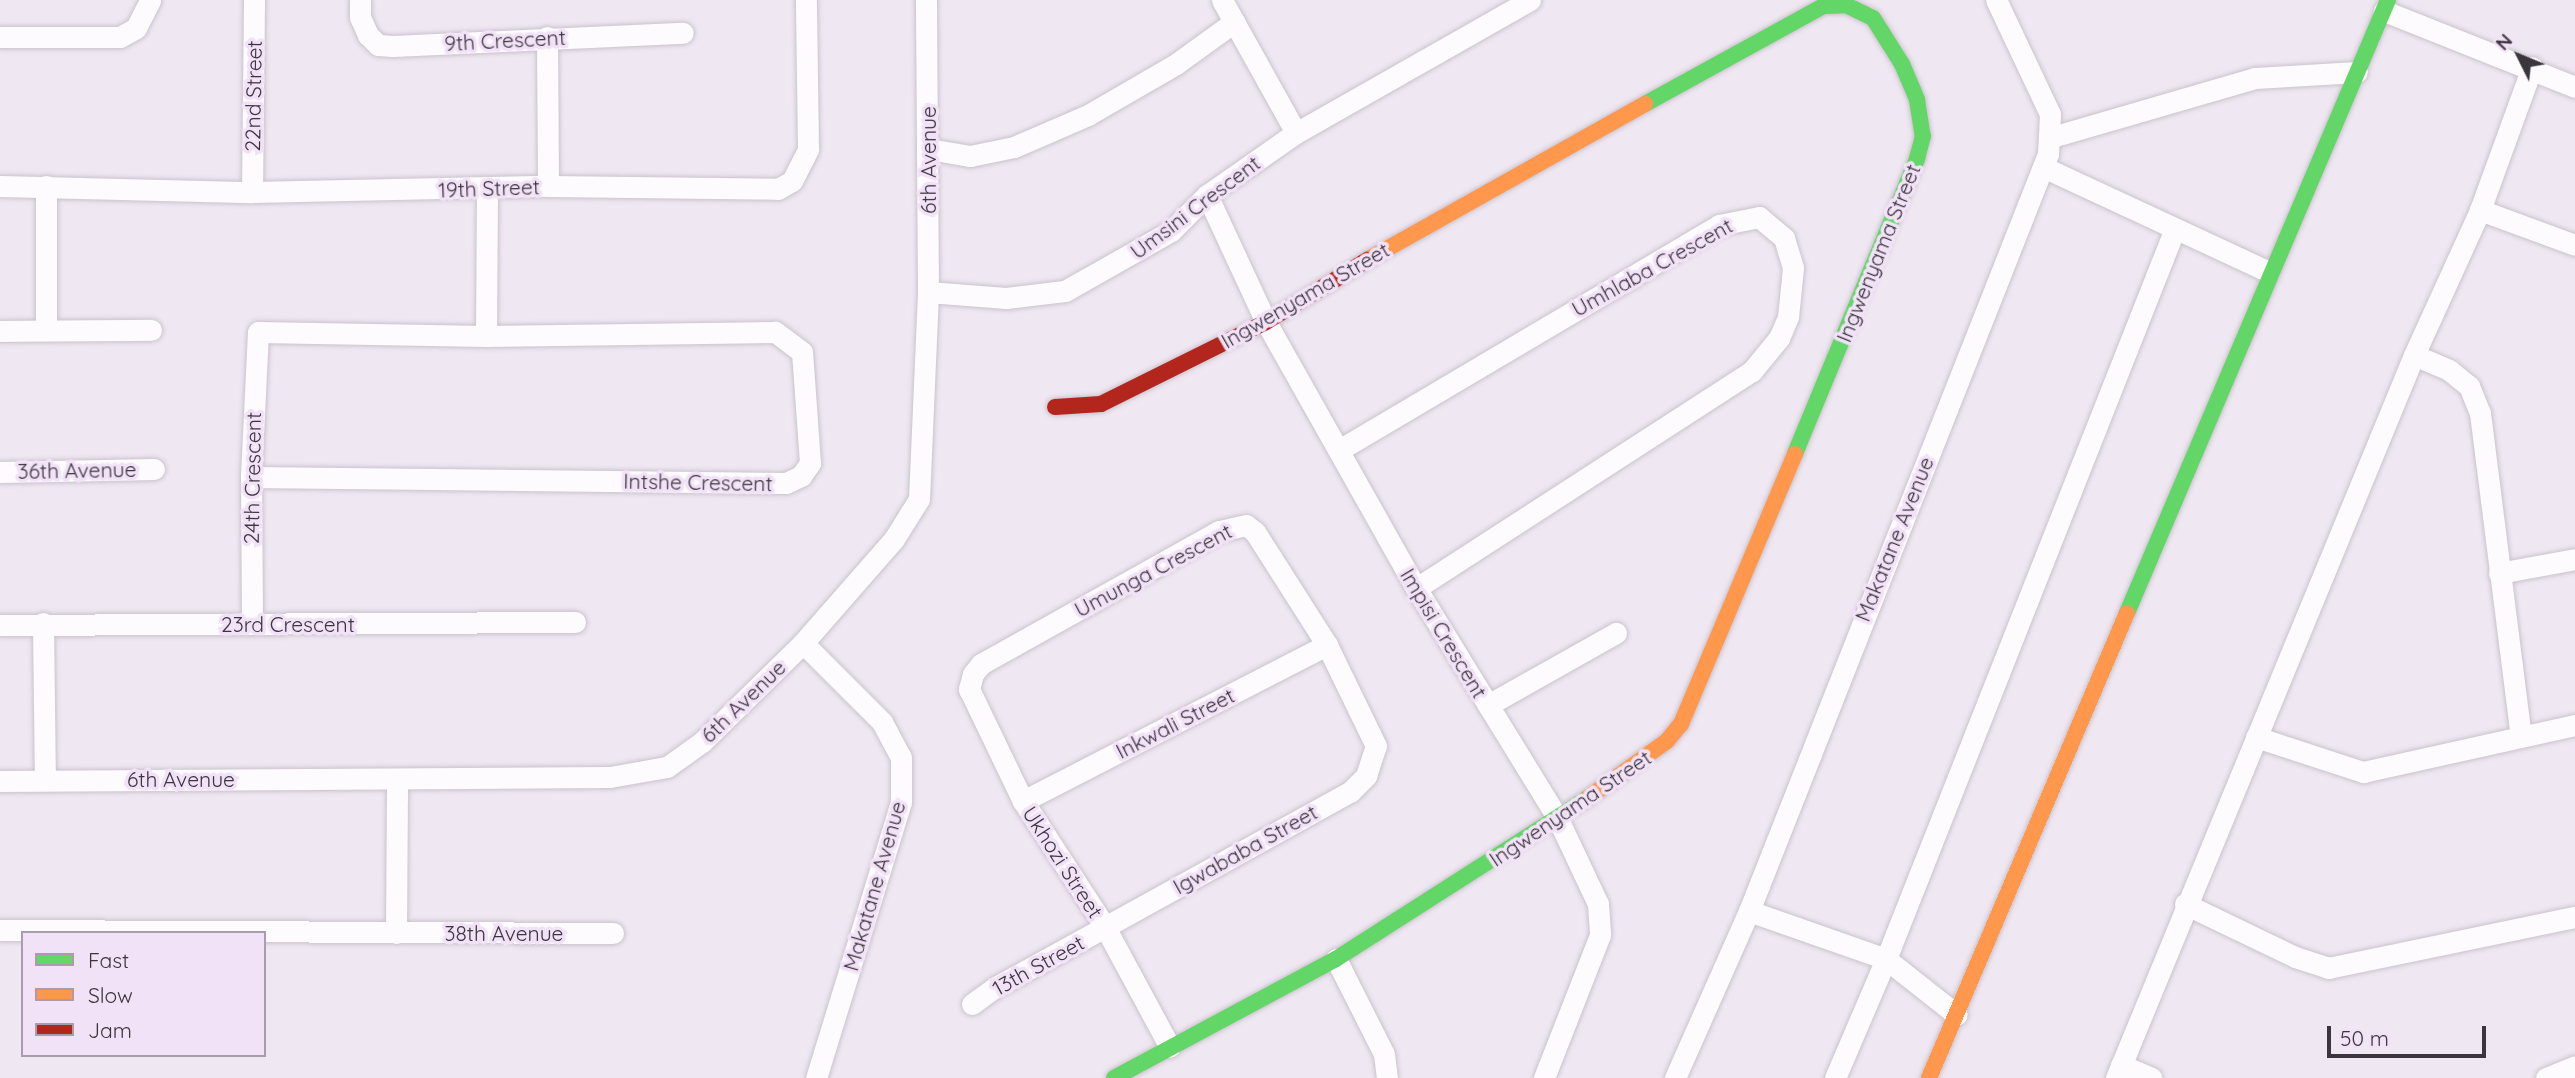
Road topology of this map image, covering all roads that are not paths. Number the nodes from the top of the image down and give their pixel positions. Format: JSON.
{"nodes":[{"id":1,"x":150,"y":0,"type":"edge"},
{"id":2,"x":254,"y":0,"type":"edge"},
{"id":3,"x":360,"y":0,"type":"edge"},
{"id":4,"x":806,"y":0,"type":"edge"},
{"id":5,"x":926,"y":0,"type":"edge"},
{"id":6,"x":1222,"y":0,"type":"edge"},
{"id":7,"x":1530,"y":0,"type":"edge"},
{"id":8,"x":1996,"y":0,"type":"edge"},
{"id":9,"x":2386,"y":6,"type":"edge"},
{"id":10,"x":1234,"y":22,"type":"junction"},
{"id":11,"x":683,"y":33,"type":"dead end"},
{"id":12,"x":0,"y":37,"type":"edge"},
{"id":13,"x":547,"y":37,"type":"junction"},
{"id":14,"x":2532,"y":67,"type":"junction"},
{"id":15,"x":2357,"y":72,"type":"junction"},
{"id":16,"x":2575,"y":87,"type":"edge"},
{"id":17,"x":1296,"y":133,"type":"junction"},
{"id":18,"x":2052,"y":137,"type":"junction"},
{"id":19,"x":929,"y":149,"type":"junction"},
{"id":20,"x":2043,"y":167,"type":"junction"},
{"id":21,"x":0,"y":186,"type":"edge"},
{"id":22,"x":46,"y":186,"type":"junction"},
{"id":23,"x":548,"y":186,"type":"junction"},
{"id":24,"x":487,"y":190,"type":"junction"},
{"id":25,"x":252,"y":192,"type":"junction"},
{"id":26,"x":1207,"y":195,"type":"junction"},
{"id":27,"x":2480,"y":210,"type":"junction"},
{"id":28,"x":2174,"y":231,"type":"junction"},
{"id":29,"x":2575,"y":244,"type":"edge"},
{"id":30,"x":2269,"y":272,"type":"junction"},
{"id":31,"x":928,"y":292,"type":"junction"},
{"id":32,"x":1266,"y":322,"type":"junction"},
{"id":33,"x":46,"y":330,"type":"junction"},
{"id":34,"x":151,"y":330,"type":"dead end"},
{"id":35,"x":0,"y":331,"type":"edge"},
{"id":36,"x":258,"y":332,"type":"joint"},
{"id":37,"x":486,"y":336,"type":"junction"},
{"id":38,"x":2414,"y":355,"type":"junction"},
{"id":39,"x":1055,"y":407,"type":"dead end"},
{"id":40,"x":1339,"y":450,"type":"junction"},
{"id":41,"x":154,"y":469,"type":"dead end"},
{"id":42,"x":0,"y":471,"type":"edge"},
{"id":43,"x":251,"y":477,"type":"junction"},
{"id":44,"x":2575,"y":559,"type":"edge"},
{"id":45,"x":2499,"y":573,"type":"junction"},
{"id":46,"x":1416,"y":588,"type":"junction"},
{"id":47,"x":575,"y":622,"type":"dead end"},
{"id":48,"x":43,"y":623,"type":"junction"},
{"id":49,"x":252,"y":624,"type":"junction"},
{"id":50,"x":0,"y":625,"type":"edge"},
{"id":51,"x":1616,"y":634,"type":"dead end"},
{"id":52,"x":803,"y":643,"type":"junction"},
{"id":53,"x":1327,"y":645,"type":"junction"},
{"id":54,"x":972,"y":674,"type":"joint"},
{"id":55,"x":1488,"y":705,"type":"junction"},
{"id":56,"x":2575,"y":725,"type":"edge"},
{"id":57,"x":2521,"y":736,"type":"junction"},
{"id":58,"x":2256,"y":737,"type":"junction"},
{"id":59,"x":1375,"y":760,"type":"joint"},
{"id":60,"x":45,"y":779,"type":"junction"},
{"id":61,"x":397,"y":779,"type":"junction"},
{"id":62,"x":0,"y":781,"type":"edge"},
{"id":63,"x":1023,"y":801,"type":"junction"},
{"id":64,"x":1558,"y":819,"type":"junction"},
{"id":65,"x":2185,"y":904,"type":"junction"},
{"id":66,"x":1749,"y":911,"type":"junction"},
{"id":67,"x":2575,"y":917,"type":"edge"},
{"id":68,"x":1105,"y":927,"type":"junction"},
{"id":69,"x":0,"y":930,"type":"edge"},
{"id":70,"x":132,"y":931,"type":"edge"},
{"id":71,"x":266,"y":932,"type":"edge"},
{"id":72,"x":396,"y":933,"type":"junction"},
{"id":73,"x":613,"y":933,"type":"dead end"},
{"id":74,"x":1336,"y":959,"type":"junction"},
{"id":75,"x":1886,"y":959,"type":"junction"},
{"id":76,"x":972,"y":1004,"type":"dead end"},
{"id":77,"x":1957,"y":1015,"type":"junction"},
{"id":78,"x":1170,"y":1047,"type":"junction"},
{"id":79,"x":2575,"y":1066,"type":"edge"},
{"id":80,"x":2119,"y":1071,"type":"edge"},
{"id":81,"x":816,"y":1078,"type":"edge"},
{"id":82,"x":1115,"y":1078,"type":"edge"},
{"id":83,"x":1387,"y":1078,"type":"edge"},
{"id":84,"x":1544,"y":1078,"type":"edge"},
{"id":85,"x":1675,"y":1078,"type":"edge"},
{"id":86,"x":1835,"y":1078,"type":"edge"},
{"id":87,"x":1929,"y":1078,"type":"edge"},
{"id":88,"x":2151,"y":1078,"type":"edge"},
{"id":89,"x":2546,"y":1078,"type":"edge"}],
"edges":[{"from":1,"to":12,"type":"street"},
{"from":2,"to":25,"type":"street","name":"22nd Street"},
{"from":3,"to":13,"type":"street","name":"9th Crescent"},
{"from":4,"to":23,"type":"street","name":"19th Street"},
{"from":5,"to":19,"type":"street","name":"6th Avenue"},
{"from":6,"to":10,"type":"street"},
{"from":7,"to":17,"type":"street","name":"Umsini Crescent"},
{"from":8,"to":18,"type":"street","name":"Makatane Avenue"},
{"from":9,"to":14,"type":"street"},
{"from":9,"to":15,"type":"street"},
{"from":10,"to":17,"type":"street"},
{"from":10,"to":19,"type":"street"},
{"from":11,"to":13,"type":"street","name":"9th Crescent"},
{"from":13,"to":23,"type":"street"},
{"from":14,"to":16,"type":"street"},
{"from":14,"to":27,"type":"street"},
{"from":15,"to":18,"type":"street"},
{"from":15,"to":30,"type":"street"},
{"from":17,"to":26,"type":"street","name":"Umsini Crescent"},
{"from":18,"to":20,"type":"street","name":"Makatane Avenue"},
{"from":19,"to":31,"type":"street","name":"6th Avenue"},
{"from":20,"to":28,"type":"street"},
{"from":20,"to":66,"type":"street","name":"Makatane Avenue"},
{"from":21,"to":22,"type":"street","name":"19th Street"},
{"from":22,"to":25,"type":"street","name":"19th Street"},
{"from":22,"to":33,"type":"street"},
{"from":23,"to":24,"type":"street","name":"19th Street"},
{"from":24,"to":25,"type":"street","name":"19th Street"},
{"from":24,"to":37,"type":"street"},
{"from":26,"to":31,"type":"street","name":"Umsini Crescent"},
{"from":26,"to":32,"type":"street","name":"Impisi Crescent"},
{"from":27,"to":29,"type":"street"},
{"from":27,"to":38,"type":"street"},
{"from":28,"to":30,"type":"street"},
{"from":28,"to":75,"type":"street"},
{"from":30,"to":77,"type":"street"},
{"from":31,"to":52,"type":"street","name":"6th Avenue"},
{"from":32,"to":39,"type":"street","name":"Ingwenyama Street"},
{"from":32,"to":40,"type":"street","name":"Impisi Crescent"},
{"from":32,"to":64,"type":"street","name":"Ingwenyama Street"},
{"from":33,"to":34,"type":"street"},
{"from":33,"to":35,"type":"street"},
{"from":36,"to":37,"type":"street","name":"Intshe Crescent"},
{"from":36,"to":43,"type":"street","name":"24th Crescent"},
{"from":37,"to":43,"type":"street","name":"Intshe Crescent"},
{"from":38,"to":45,"type":"street"},
{"from":38,"to":58,"type":"street"},
{"from":40,"to":46,"type":"street","name":"Impisi Crescent"},
{"from":40,"to":46,"type":"street","name":"Umhlaba Crescent"},
{"from":41,"to":42,"type":"street","name":"36th Avenue"},
{"from":43,"to":49,"type":"street","name":"24th Crescent"},
{"from":44,"to":45,"type":"street"},
{"from":45,"to":57,"type":"street"},
{"from":46,"to":55,"type":"street","name":"Impisi Crescent"},
{"from":47,"to":49,"type":"street","name":"23rd Crescent"},
{"from":48,"to":49,"type":"street","name":"23rd Crescent"},
{"from":48,"to":50,"type":"street","name":"23rd Crescent"},
{"from":48,"to":60,"type":"street"},
{"from":51,"to":55,"type":"street"},
{"from":52,"to":61,"type":"street","name":"6th Avenue"},
{"from":52,"to":81,"type":"street","name":"Makatane Avenue"},
{"from":53,"to":54,"type":"street","name":"Umunga Crescent"},
{"from":53,"to":59,"type":"street","name":"Umunga Crescent"},
{"from":53,"to":63,"type":"street","name":"Inkwali Street"},
{"from":54,"to":63,"type":"street","name":"Ukhozi Street"},
{"from":55,"to":64,"type":"street","name":"Impisi Crescent"},
{"from":56,"to":57,"type":"street"},
{"from":57,"to":58,"type":"street"},
{"from":58,"to":65,"type":"street"},
{"from":59,"to":68,"type":"street","name":"Igwababa Street"},
{"from":60,"to":61,"type":"street","name":"6th Avenue"},
{"from":60,"to":62,"type":"street","name":"6th Avenue"},
{"from":61,"to":72,"type":"street"},
{"from":63,"to":68,"type":"street","name":"Ukhozi Street"},
{"from":64,"to":74,"type":"street","name":"Ingwenyama Street"},
{"from":64,"to":84,"type":"street","name":"Impisi Crescent"},
{"from":65,"to":67,"type":"street"},
{"from":65,"to":80,"type":"street"},
{"from":66,"to":75,"type":"street"},
{"from":66,"to":85,"type":"street","name":"Makatane Avenue"},
{"from":68,"to":76,"type":"street","name":"13th Street"},
{"from":68,"to":78,"type":"street","name":"Ukhozi Street"},
{"from":69,"to":70,"type":"street","name":"38th Avenue"},
{"from":71,"to":72,"type":"street","name":"38th Avenue"},
{"from":72,"to":73,"type":"street","name":"38th Avenue"},
{"from":74,"to":78,"type":"street","name":"Ingwenyama Street"},
{"from":74,"to":83,"type":"street"},
{"from":75,"to":77,"type":"street"},
{"from":75,"to":86,"type":"street"},
{"from":77,"to":87,"type":"street"},
{"from":78,"to":82,"type":"street","name":"Ingwenyama Street"},
{"from":79,"to":89,"type":"street"},
{"from":80,"to":88,"type":"street"}]}
